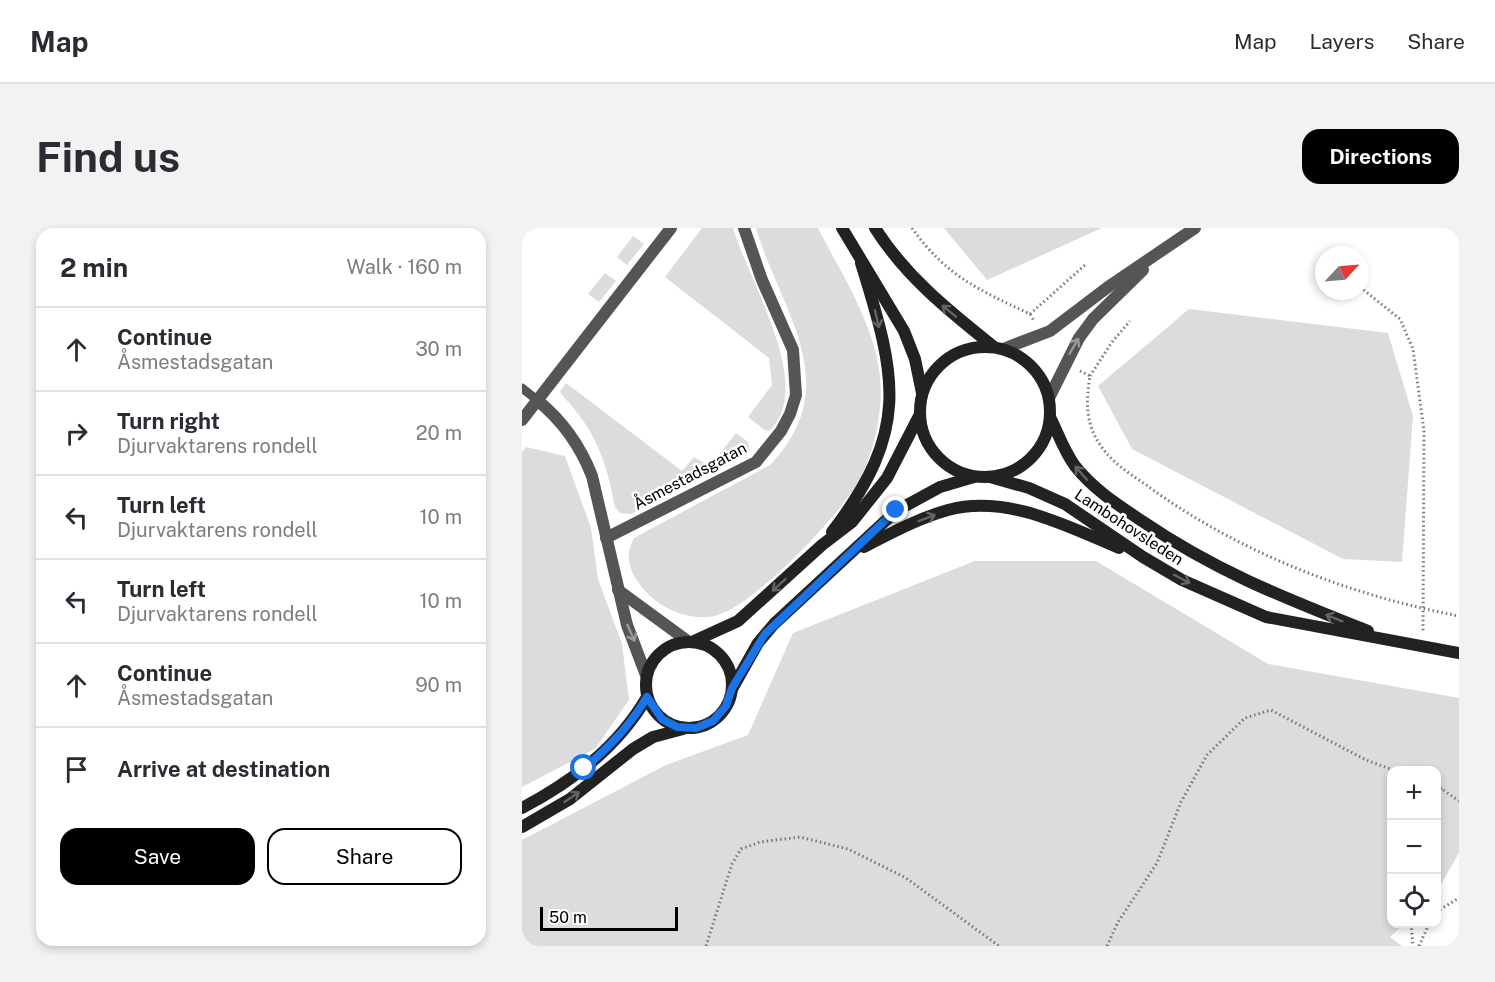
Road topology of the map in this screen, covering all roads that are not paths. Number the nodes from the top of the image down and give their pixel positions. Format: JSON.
{"nodes":[{"id":1,"x":671,"y":228,"type":"edge"},
{"id":2,"x":744,"y":228,"type":"edge"},
{"id":3,"x":842,"y":228,"type":"edge"},
{"id":4,"x":874,"y":228,"type":"edge"},
{"id":5,"x":1195,"y":228,"type":"edge"},
{"id":6,"x":1166,"y":247,"type":"junction"},
{"id":7,"x":861,"y":263,"type":"junction"},
{"id":8,"x":999,"y":348,"type":"junction"},
{"id":9,"x":522,"y":388,"type":"edge"},
{"id":10,"x":922,"y":393,"type":"junction"},
{"id":11,"x":1049,"y":398,"type":"junction"},
{"id":12,"x":537,"y":400,"type":"junction"},
{"id":13,"x":920,"y":416,"type":"junction"},
{"id":14,"x":1050,"y":417,"type":"junction"},
{"id":15,"x":522,"y":420,"type":"edge"},
{"id":16,"x":974,"y":477,"type":"junction"},
{"id":17,"x":990,"y":477,"type":"junction"},
{"id":18,"x":606,"y":538,"type":"junction"},
{"id":19,"x":822,"y":545,"type":"junction"},
{"id":20,"x":855,"y":551,"type":"junction"},
{"id":21,"x":1143,"y":557,"type":"junction"},
{"id":22,"x":618,"y":590,"type":"junction"},
{"id":23,"x":1389,"y":639,"type":"junction"},
{"id":24,"x":690,"y":642,"type":"junction"},
{"id":25,"x":1459,"y":653,"type":"edge"},
{"id":26,"x":646,"y":675,"type":"junction"},
{"id":27,"x":732,"y":688,"type":"junction"},
{"id":28,"x":647,"y":697,"type":"junction"},
{"id":29,"x":686,"y":728,"type":"junction"},
{"id":30,"x":522,"y":808,"type":"edge"},
{"id":31,"x":522,"y":827,"type":"edge"}],
"edges":[{"from":1,"to":12,"type":"street"},
{"from":2,"to":18,"type":"street","name":"Åsmestadsgatan"},
{"from":3,"to":7,"type":"street"},
{"from":8,"to":4,"type":"street","one_way":true},
{"from":5,"to":6,"type":"street"},
{"from":6,"to":8,"type":"street"},
{"from":11,"to":6,"type":"street","one_way":true},
{"from":7,"to":10,"type":"street"},
{"from":7,"to":19,"type":"street","one_way":true},
{"from":8,"to":10,"type":"street"},
{"from":8,"to":11,"type":"street"},
{"from":9,"to":12,"type":"lane"},
{"from":10,"to":13,"type":"street"},
{"from":11,"to":14,"type":"street"},
{"from":12,"to":15,"type":"street"},
{"from":12,"to":18,"type":"street"},
{"from":13,"to":16,"type":"street"},
{"from":13,"to":19,"type":"street"},
{"from":14,"to":17,"type":"street"},
{"from":23,"to":14,"type":"street","name":"Lambohovsleden","one_way":true},
{"from":16,"to":17,"type":"street"},
{"from":16,"to":20,"type":"street"},
{"from":17,"to":21,"type":"street","name":"Lambohovsleden"},
{"from":18,"to":22,"type":"street"},
{"from":19,"to":24,"type":"street","one_way":true},
{"from":20,"to":21,"type":"street","one_way":true},
{"from":20,"to":27,"type":"street"},
{"from":21,"to":23,"type":"street","name":"Lambohovsleden","one_way":true},
{"from":22,"to":24,"type":"street"},
{"from":22,"to":26,"type":"street","one_way":true},
{"from":23,"to":25,"type":"street","name":"Lambohovsleden"},
{"from":24,"to":26,"type":"street"},
{"from":24,"to":27,"type":"street"},
{"from":26,"to":28,"type":"street"},
{"from":27,"to":29,"type":"street"},
{"from":28,"to":29,"type":"street"},
{"from":28,"to":30,"type":"street"},
{"from":31,"to":29,"type":"street","one_way":true}]}
